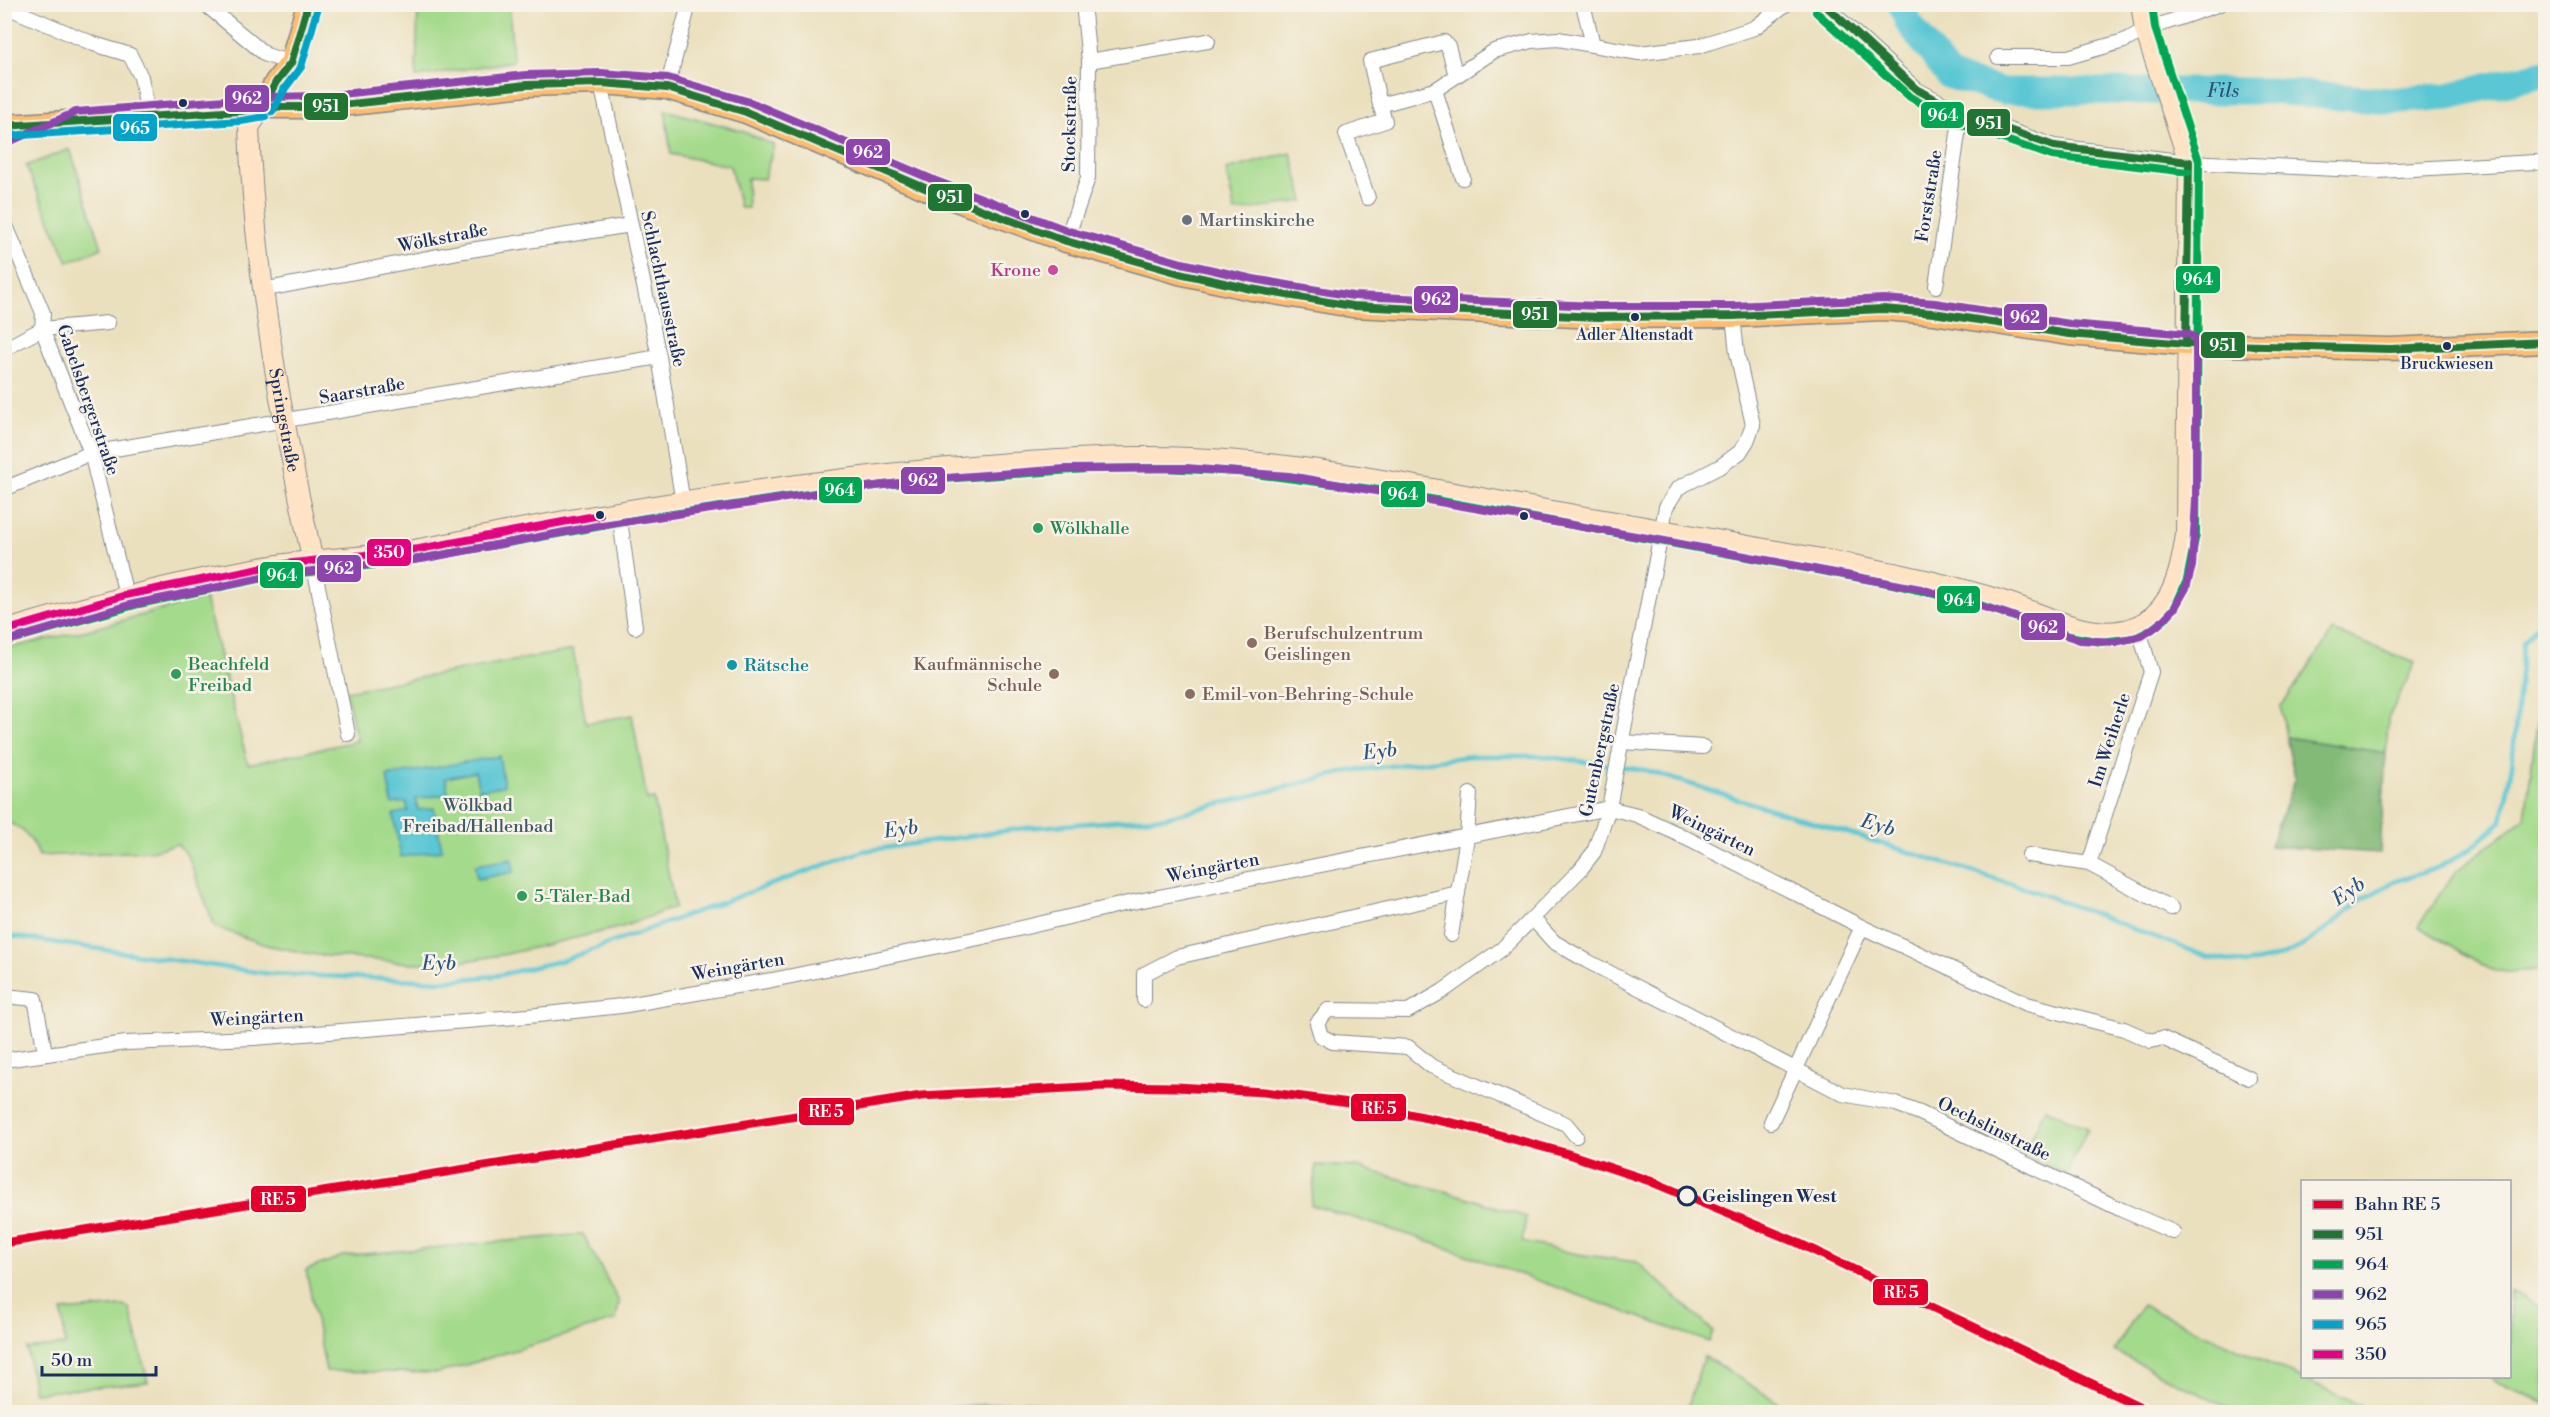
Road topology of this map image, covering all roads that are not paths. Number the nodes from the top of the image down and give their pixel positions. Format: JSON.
{"nodes":[{"id":1,"x":205,"y":4,"type":"edge"},
{"id":2,"x":308,"y":4,"type":"edge"},
{"id":3,"x":689,"y":4,"type":"edge"},
{"id":4,"x":1083,"y":4,"type":"edge"},
{"id":5,"x":1583,"y":4,"type":"edge"},
{"id":6,"x":1786,"y":4,"type":"edge"},
{"id":7,"x":1823,"y":4,"type":"edge"},
{"id":8,"x":2141,"y":4,"type":"edge"},
{"id":9,"x":2220,"y":4,"type":"edge"},
{"id":10,"x":4,"y":6,"type":"edge"},
{"id":11,"x":2145,"y":30,"type":"junction"},
{"id":12,"x":1208,"y":40,"type":"dead end"},
{"id":13,"x":1593,"y":45,"type":"junction"},
{"id":14,"x":1998,"y":57,"type":"dead end"},
{"id":15,"x":1089,"y":61,"type":"junction"},
{"id":16,"x":291,"y":63,"type":"junction"},
{"id":17,"x":1456,"y":76,"type":"junction"},
{"id":18,"x":601,"y":83,"type":"junction"},
{"id":19,"x":667,"y":88,"type":"junction"},
{"id":20,"x":1435,"y":90,"type":"junction"},
{"id":21,"x":1380,"y":105,"type":"junction"},
{"id":22,"x":263,"y":107,"type":"junction"},
{"id":23,"x":1961,"y":113,"type":"junction"},
{"id":24,"x":148,"y":116,"type":"junction"},
{"id":25,"x":4,"y":126,"type":"edge"},
{"id":26,"x":2189,"y":162,"type":"junction"},
{"id":27,"x":2546,"y":164,"type":"edge"},
{"id":28,"x":1463,"y":178,"type":"dead end"},
{"id":29,"x":1368,"y":198,"type":"dead end"},
{"id":30,"x":4,"y":220,"type":"edge"},
{"id":31,"x":631,"y":225,"type":"junction"},
{"id":32,"x":1066,"y":241,"type":"junction"},
{"id":33,"x":1936,"y":286,"type":"dead end"},
{"id":34,"x":262,"y":290,"type":"junction"},
{"id":35,"x":1733,"y":316,"type":"junction"},
{"id":36,"x":108,"y":323,"type":"dead end"},
{"id":37,"x":42,"y":329,"type":"junction"},
{"id":38,"x":2546,"y":342,"type":"edge"},
{"id":39,"x":2186,"y":344,"type":"junction"},
{"id":40,"x":4,"y":349,"type":"edge"},
{"id":41,"x":659,"y":357,"type":"junction"},
{"id":42,"x":285,"y":422,"type":"junction"},
{"id":43,"x":91,"y":453,"type":"junction"},
{"id":44,"x":4,"y":489,"type":"edge"},
{"id":45,"x":683,"y":503,"type":"junction"},
{"id":46,"x":619,"y":513,"type":"junction"},
{"id":47,"x":1661,"y":530,"type":"junction"},
{"id":48,"x":313,"y":561,"type":"junction"},
{"id":49,"x":126,"y":595,"type":"junction"},
{"id":50,"x":2138,"y":626,"type":"junction"},
{"id":51,"x":635,"y":627,"type":"dead end"},
{"id":52,"x":4,"y":631,"type":"edge"},
{"id":53,"x":348,"y":734,"type":"dead end"},
{"id":54,"x":1621,"y":746,"type":"junction"},
{"id":55,"x":1703,"y":747,"type":"dead end"},
{"id":56,"x":1470,"y":794,"type":"dead end"},
{"id":57,"x":1610,"y":801,"type":"junction"},
{"id":58,"x":1467,"y":837,"type":"junction"},
{"id":59,"x":2029,"y":855,"type":"dead end"},
{"id":60,"x":2089,"y":864,"type":"junction"},
{"id":61,"x":1458,"y":893,"type":"junction"},
{"id":62,"x":2171,"y":908,"type":"dead end"},
{"id":63,"x":1533,"y":919,"type":"junction"},
{"id":64,"x":1862,"y":927,"type":"junction"},
{"id":65,"x":1451,"y":935,"type":"dead end"},
{"id":66,"x":4,"y":996,"type":"edge"},
{"id":67,"x":1143,"y":1000,"type":"dead end"},
{"id":68,"x":45,"y":1052,"type":"junction"},
{"id":69,"x":4,"y":1060,"type":"edge"},
{"id":70,"x":1796,"y":1069,"type":"junction"},
{"id":71,"x":2248,"y":1078,"type":"dead end"},
{"id":72,"x":1772,"y":1122,"type":"dead end"},
{"id":73,"x":1576,"y":1136,"type":"dead end"},
{"id":74,"x":2173,"y":1232,"type":"dead end"}],
"edges":[{"from":1,"to":16,"type":"street"},
{"from":2,"to":16,"type":"main road"},
{"from":3,"to":19,"type":"street"},
{"from":4,"to":15,"type":"street","name":"Stockstraße"},
{"from":5,"to":13,"type":"street"},
{"from":6,"to":13,"type":"street"},
{"from":7,"to":23,"type":"street"},
{"from":8,"to":11,"type":"main road"},
{"from":9,"to":11,"type":"street"},
{"from":10,"to":24,"type":"street"},
{"from":11,"to":14,"type":"street"},
{"from":11,"to":26,"type":"main road"},
{"from":12,"to":15,"type":"street"},
{"from":13,"to":17,"type":"street"},
{"from":15,"to":32,"type":"street","name":"Stockstraße"},
{"from":16,"to":22,"type":"main road"},
{"from":17,"to":20,"type":"street"},
{"from":17,"to":21,"type":"street"},
{"from":18,"to":19,"type":"main road"},
{"from":18,"to":22,"type":"main road"},
{"from":18,"to":31,"type":"street","name":"Schlachthausstraße"},
{"from":19,"to":32,"type":"main road"},
{"from":20,"to":21,"type":"street"},
{"from":20,"to":28,"type":"street"},
{"from":21,"to":29,"type":"street"},
{"from":22,"to":24,"type":"main road"},
{"from":22,"to":34,"type":"main road","name":"Springstraße"},
{"from":23,"to":26,"type":"street"},
{"from":23,"to":33,"type":"street","name":"Forststraße"},
{"from":24,"to":25,"type":"main road"},
{"from":26,"to":27,"type":"street"},
{"from":26,"to":39,"type":"main road"},
{"from":30,"to":37,"type":"street","name":"Gabelsbergerstraße"},
{"from":31,"to":34,"type":"street","name":"Wölkstraße"},
{"from":31,"to":41,"type":"street","name":"Schlachthausstraße"},
{"from":32,"to":35,"type":"main road"},
{"from":34,"to":42,"type":"main road","name":"Springstraße"},
{"from":35,"to":39,"type":"main road"},
{"from":35,"to":47,"type":"street","name":"Gutenbergstraße"},
{"from":36,"to":37,"type":"street"},
{"from":37,"to":40,"type":"street"},
{"from":37,"to":43,"type":"street","name":"Gabelsbergerstraße"},
{"from":38,"to":39,"type":"main road"},
{"from":39,"to":50,"type":"main road"},
{"from":41,"to":42,"type":"street","name":"Saarstraße"},
{"from":41,"to":45,"type":"street","name":"Schlachthausstraße"},
{"from":42,"to":43,"type":"street","name":"Saarstraße"},
{"from":42,"to":48,"type":"main road","name":"Springstraße"},
{"from":43,"to":44,"type":"street","name":"Saarstraße"},
{"from":43,"to":49,"type":"street","name":"Gabelsbergerstraße"},
{"from":45,"to":46,"type":"main road"},
{"from":45,"to":47,"type":"main road"},
{"from":46,"to":48,"type":"main road"},
{"from":46,"to":51,"type":"street"},
{"from":47,"to":50,"type":"main road"},
{"from":47,"to":54,"type":"street","name":"Gutenbergstraße"},
{"from":48,"to":49,"type":"main road"},
{"from":48,"to":53,"type":"street","name":"Springstraße"},
{"from":49,"to":52,"type":"main road"},
{"from":50,"to":60,"type":"street","name":"Im Weiherle"},
{"from":54,"to":55,"type":"street"},
{"from":54,"to":57,"type":"street","name":"Gutenbergstraße"},
{"from":56,"to":58,"type":"street"},
{"from":57,"to":58,"type":"street","name":"Weingärten"},
{"from":57,"to":63,"type":"street","name":"Gutenbergstraße"},
{"from":57,"to":64,"type":"street","name":"Weingärten"},
{"from":58,"to":61,"type":"street"},
{"from":58,"to":68,"type":"street","name":"Weingärten"},
{"from":59,"to":60,"type":"street"},
{"from":60,"to":62,"type":"street"},
{"from":61,"to":65,"type":"street"},
{"from":61,"to":67,"type":"street"},
{"from":63,"to":70,"type":"street","name":"Oechslinstraße"},
{"from":63,"to":73,"type":"street","name":"Gutenbergstraße"},
{"from":64,"to":70,"type":"street"},
{"from":64,"to":71,"type":"street","name":"Weingärten"},
{"from":66,"to":68,"type":"street"},
{"from":68,"to":69,"type":"street","name":"Weingärten"},
{"from":70,"to":72,"type":"street"},
{"from":70,"to":74,"type":"street","name":"Oechslinstraße"}]}
